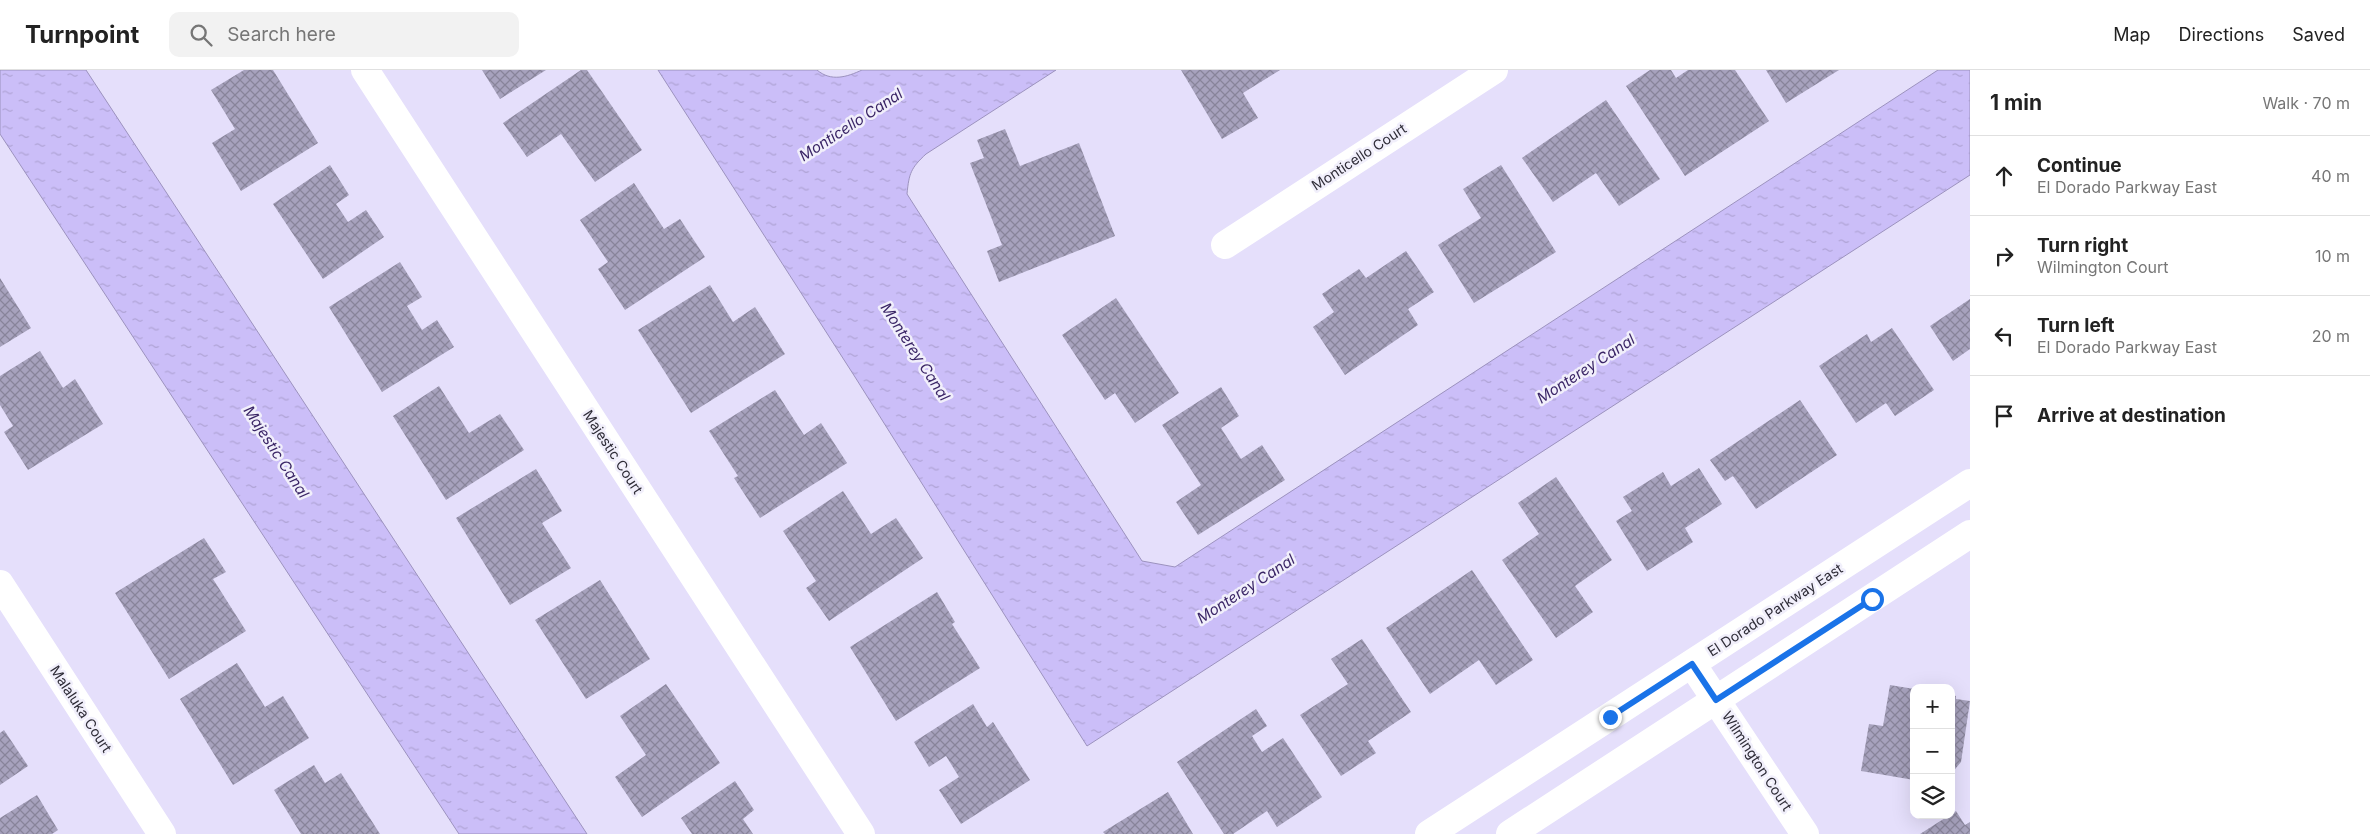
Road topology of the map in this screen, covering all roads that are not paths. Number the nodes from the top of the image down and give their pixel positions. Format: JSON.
{"nodes":[{"id":1,"x":365,"y":70,"type":"edge"},
{"id":2,"x":1494,"y":70,"type":"edge"},
{"id":3,"x":1225,"y":245,"type":"dead end"},
{"id":4,"x":1970,"y":483,"type":"edge"},
{"id":5,"x":1970,"y":534,"type":"edge"},
{"id":6,"x":0,"y":584,"type":"edge"},
{"id":7,"x":1692,"y":664,"type":"junction"},
{"id":8,"x":1716,"y":700,"type":"junction"},
{"id":9,"x":162,"y":834,"type":"edge"},
{"id":10,"x":861,"y":834,"type":"edge"},
{"id":11,"x":1428,"y":834,"type":"edge"},
{"id":12,"x":1510,"y":834,"type":"edge"},
{"id":13,"x":1804,"y":834,"type":"edge"}],
"edges":[{"from":1,"to":10,"type":"street","name":"Majestic Court"},
{"from":2,"to":3,"type":"street","name":"Monticello Court"},
{"from":4,"to":7,"type":"street","name":"El Dorado Parkway East"},
{"from":5,"to":8,"type":"street"},
{"from":6,"to":9,"type":"street","name":"Malaluka Court"},
{"from":7,"to":8,"type":"street","name":"Wilmington Court"},
{"from":7,"to":11,"type":"street","name":"El Dorado Parkway East"},
{"from":8,"to":12,"type":"street"},
{"from":8,"to":13,"type":"street","name":"Wilmington Court"}]}
